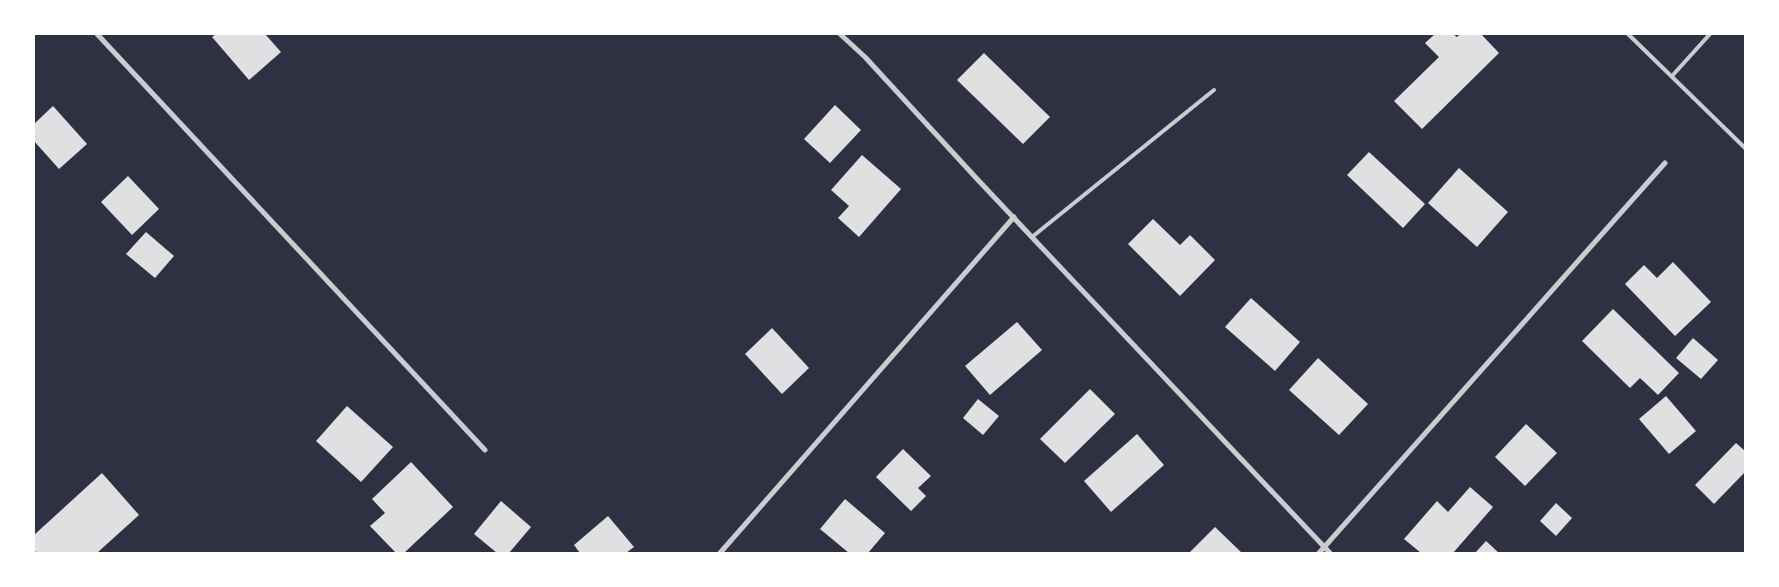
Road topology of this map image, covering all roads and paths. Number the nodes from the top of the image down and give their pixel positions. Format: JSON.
{"nodes":[{"id":1,"x":97,"y":34,"type":"edge"},
{"id":2,"x":840,"y":34,"type":"edge"},
{"id":3,"x":1628,"y":34,"type":"edge"},
{"id":4,"x":1710,"y":34,"type":"edge"},
{"id":5,"x":1672,"y":76,"type":"junction"},
{"id":6,"x":1214,"y":90,"type":"dead end"},
{"id":7,"x":1745,"y":148,"type":"edge"},
{"id":8,"x":1665,"y":163,"type":"dead end"},
{"id":9,"x":1014,"y":217,"type":"junction"},
{"id":10,"x":1032,"y":237,"type":"junction"},
{"id":11,"x":485,"y":450,"type":"dead end"},
{"id":12,"x":1324,"y":547,"type":"junction"},
{"id":13,"x":720,"y":553,"type":"edge"},
{"id":14,"x":1319,"y":553,"type":"edge"},
{"id":15,"x":1330,"y":553,"type":"edge"}],
"edges":[{"from":1,"to":11,"type":"street"},
{"from":2,"to":9,"type":"street"},
{"from":3,"to":5,"type":"lane"},
{"from":4,"to":5,"type":"lane"},
{"from":5,"to":7,"type":"lane"},
{"from":6,"to":10,"type":"lane"},
{"from":8,"to":12,"type":"street"},
{"from":9,"to":10,"type":"street"},
{"from":9,"to":13,"type":"street"},
{"from":10,"to":12,"type":"street"},
{"from":12,"to":14,"type":"street"},
{"from":12,"to":15,"type":"street"}]}
